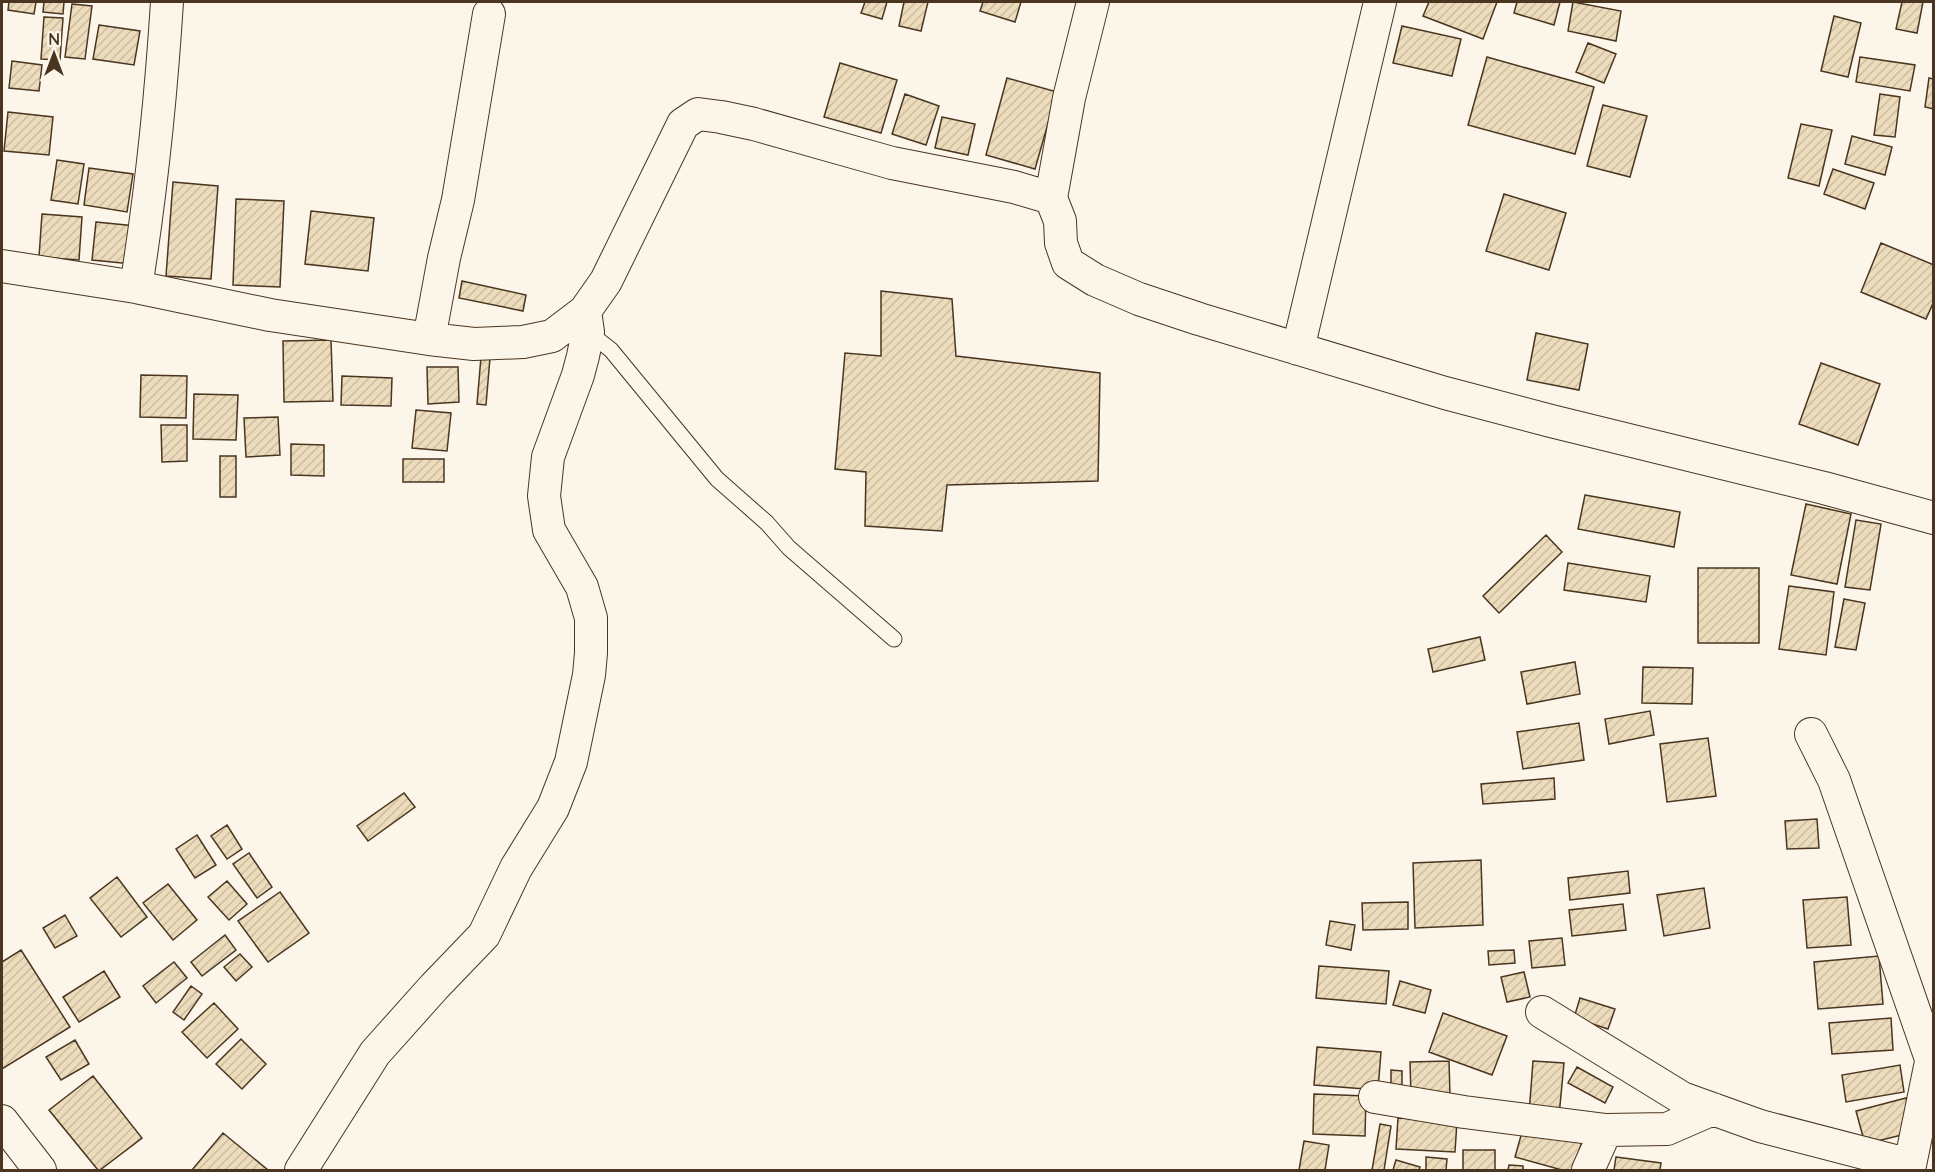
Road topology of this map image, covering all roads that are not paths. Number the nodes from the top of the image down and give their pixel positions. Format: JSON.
{"nodes":[{"id":1,"x":167,"y":2,"type":"edge"},
{"id":2,"x":1093,"y":2,"type":"edge"},
{"id":3,"x":1380,"y":2,"type":"edge"},
{"id":4,"x":489,"y":14,"type":"dead end"},
{"id":5,"x":1051,"y":198,"type":"junction"},
{"id":6,"x":2,"y":266,"type":"edge"},
{"id":7,"x":136,"y":287,"type":"junction"},
{"id":8,"x":586,"y":322,"type":"junction"},
{"id":9,"x":429,"y":339,"type":"junction"},
{"id":10,"x":1298,"y":349,"type":"junction"},
{"id":11,"x":1934,"y":518,"type":"edge"},
{"id":12,"x":894,"y":639,"type":"dead end"},
{"id":13,"x":1811,"y":734,"type":"dead end"},
{"id":14,"x":1542,"y":1012,"type":"dead end"},
{"id":15,"x":1932,"y":1053,"type":"edge"},
{"id":16,"x":1375,"y":1097,"type":"dead end"},
{"id":17,"x":1713,"y":1109,"type":"junction"},
{"id":18,"x":2,"y":1121,"type":"edge"},
{"id":19,"x":1606,"y":1130,"type":"junction"},
{"id":20,"x":1910,"y":1168,"type":"edge"},
{"id":21,"x":40,"y":1170,"type":"edge"},
{"id":22,"x":301,"y":1170,"type":"edge"},
{"id":23,"x":1588,"y":1170,"type":"edge"}],
"edges":[{"from":1,"to":7,"type":"street"},
{"from":2,"to":5,"type":"street"},
{"from":3,"to":10,"type":"street"},
{"from":4,"to":9,"type":"street"},
{"from":5,"to":8,"type":"street"},
{"from":5,"to":10,"type":"street"},
{"from":6,"to":7,"type":"street"},
{"from":7,"to":9,"type":"street"},
{"from":8,"to":9,"type":"street"},
{"from":8,"to":12,"type":"lane"},
{"from":8,"to":22,"type":"street"},
{"from":10,"to":11,"type":"street"},
{"from":13,"to":15,"type":"street"},
{"from":14,"to":17,"type":"street"},
{"from":15,"to":20,"type":"street"},
{"from":16,"to":19,"type":"street"},
{"from":17,"to":19,"type":"street"},
{"from":17,"to":20,"type":"street"},
{"from":18,"to":21,"type":"street"},
{"from":19,"to":23,"type":"street"}]}
